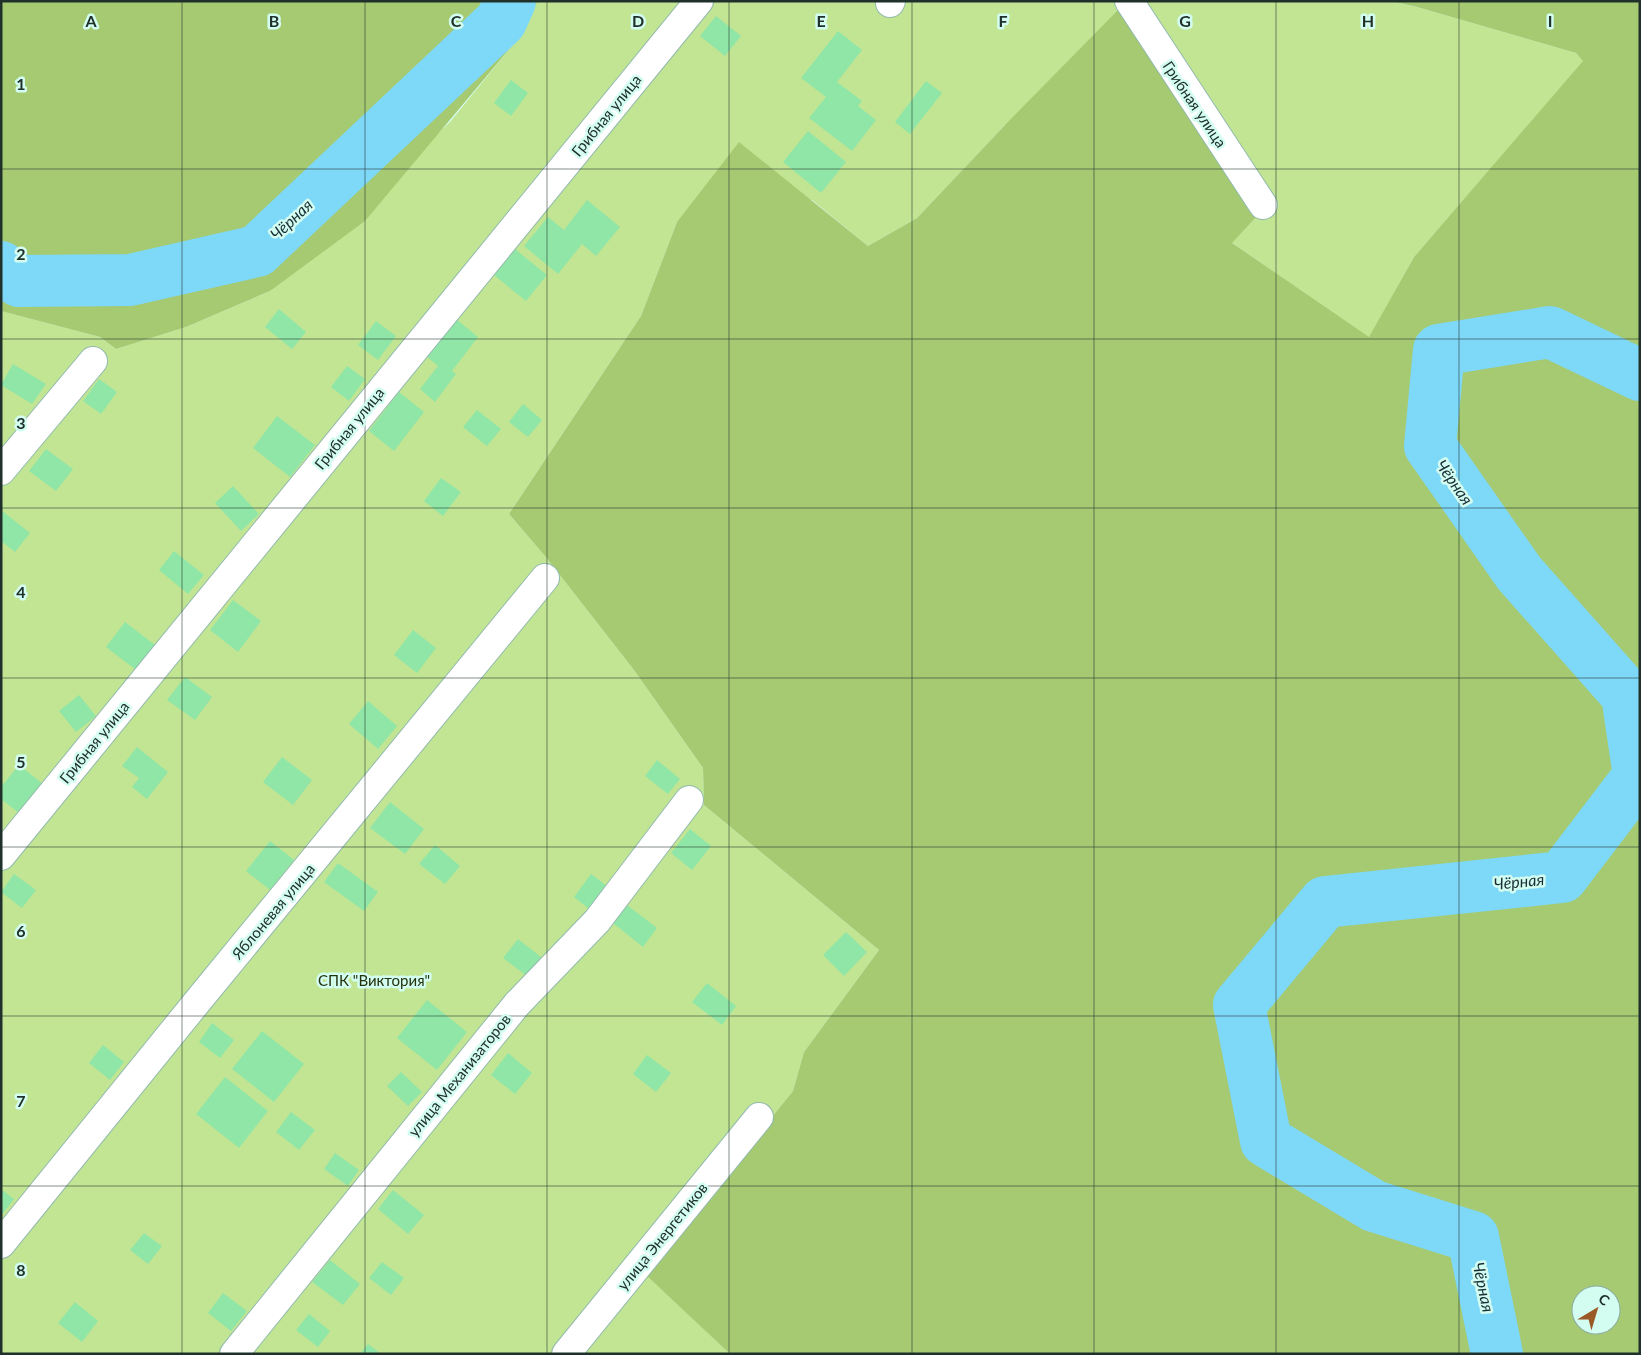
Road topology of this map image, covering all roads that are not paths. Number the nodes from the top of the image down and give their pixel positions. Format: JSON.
{"nodes":[{"id":1,"x":699,"y":1,"type":"edge"},
{"id":2,"x":1129,"y":1,"type":"edge"},
{"id":3,"x":1263,"y":205,"type":"dead end"},
{"id":4,"x":93,"y":360,"type":"dead end"},
{"id":5,"x":1,"y":471,"type":"edge"},
{"id":6,"x":545,"y":578,"type":"dead end"},
{"id":7,"x":689,"y":800,"type":"dead end"},
{"id":8,"x":1,"y":856,"type":"edge"},
{"id":9,"x":759,"y":1117,"type":"dead end"},
{"id":10,"x":1,"y":1244,"type":"edge"},
{"id":11,"x":234,"y":1354,"type":"edge"},
{"id":12,"x":566,"y":1354,"type":"edge"}],
"edges":[{"from":1,"to":8,"type":"street","name":"Грибная улица"},
{"from":2,"to":3,"type":"street","name":"Грибная улица"},
{"from":4,"to":5,"type":"street"},
{"from":6,"to":10,"type":"street","name":"Яблоневая улица"},
{"from":7,"to":11,"type":"street","name":"улица Механизаторов"},
{"from":9,"to":12,"type":"street","name":"улица Энергетиков"}]}
